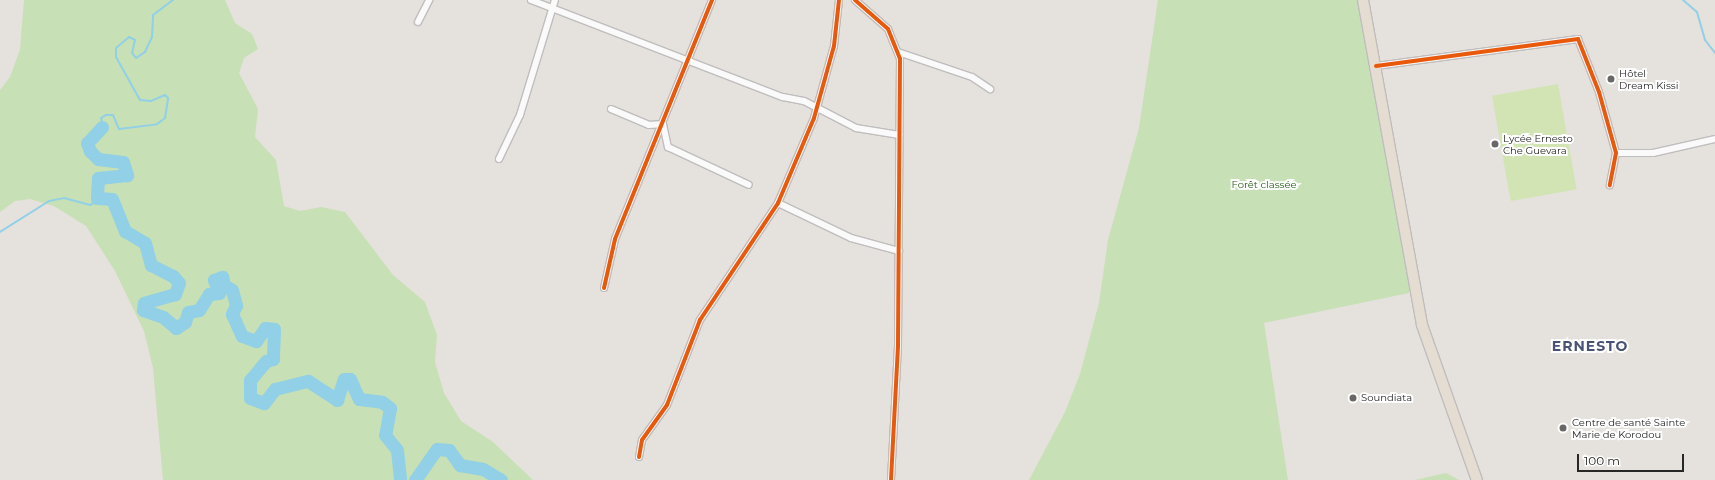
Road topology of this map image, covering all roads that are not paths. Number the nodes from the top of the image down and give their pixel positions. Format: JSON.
{"nodes":[{"id":1,"x":429,"y":0,"type":"edge"},
{"id":2,"x":531,"y":0,"type":"edge"},
{"id":3,"x":555,"y":0,"type":"edge"},
{"id":4,"x":712,"y":0,"type":"edge"},
{"id":5,"x":839,"y":0,"type":"edge"},
{"id":6,"x":855,"y":0,"type":"edge"},
{"id":7,"x":1363,"y":0,"type":"edge"},
{"id":8,"x":552,"y":7,"type":"junction"},
{"id":9,"x":418,"y":22,"type":"dead end"},
{"id":10,"x":898,"y":52,"type":"junction"},
{"id":11,"x":688,"y":57,"type":"junction"},
{"id":12,"x":1376,"y":66,"type":"junction"},
{"id":13,"x":990,"y":89,"type":"dead end"},
{"id":14,"x":817,"y":107,"type":"junction"},
{"id":15,"x":611,"y":109,"type":"dead end"},
{"id":16,"x":663,"y":124,"type":"junction"},
{"id":17,"x":899,"y":135,"type":"junction"},
{"id":18,"x":1715,"y":140,"type":"edge"},
{"id":19,"x":1616,"y":153,"type":"junction"},
{"id":20,"x":499,"y":159,"type":"dead end"},
{"id":21,"x":749,"y":185,"type":"dead end"},
{"id":22,"x":1610,"y":185,"type":"dead end"},
{"id":23,"x":778,"y":203,"type":"junction"},
{"id":24,"x":899,"y":251,"type":"junction"},
{"id":25,"x":604,"y":288,"type":"dead end"},
{"id":26,"x":639,"y":457,"type":"dead end"},
{"id":27,"x":891,"y":480,"type":"edge"},
{"id":28,"x":1477,"y":480,"type":"edge"}],
"edges":[{"from":1,"to":9,"type":"street"},
{"from":2,"to":8,"type":"street"},
{"from":3,"to":8,"type":"street"},
{"from":4,"to":11,"type":"street"},
{"from":5,"to":14,"type":"street"},
{"from":6,"to":10,"type":"street"},
{"from":7,"to":12,"type":"highway"},
{"from":8,"to":11,"type":"street"},
{"from":8,"to":20,"type":"street"},
{"from":10,"to":13,"type":"street"},
{"from":10,"to":17,"type":"street"},
{"from":11,"to":14,"type":"street"},
{"from":11,"to":16,"type":"street"},
{"from":12,"to":19,"type":"street"},
{"from":12,"to":28,"type":"highway"},
{"from":14,"to":17,"type":"street"},
{"from":14,"to":23,"type":"street"},
{"from":15,"to":16,"type":"street"},
{"from":16,"to":21,"type":"street"},
{"from":16,"to":25,"type":"street"},
{"from":17,"to":24,"type":"street"},
{"from":18,"to":19,"type":"street"},
{"from":19,"to":22,"type":"street"},
{"from":23,"to":24,"type":"street"},
{"from":23,"to":26,"type":"street"},
{"from":24,"to":27,"type":"street"}]}
